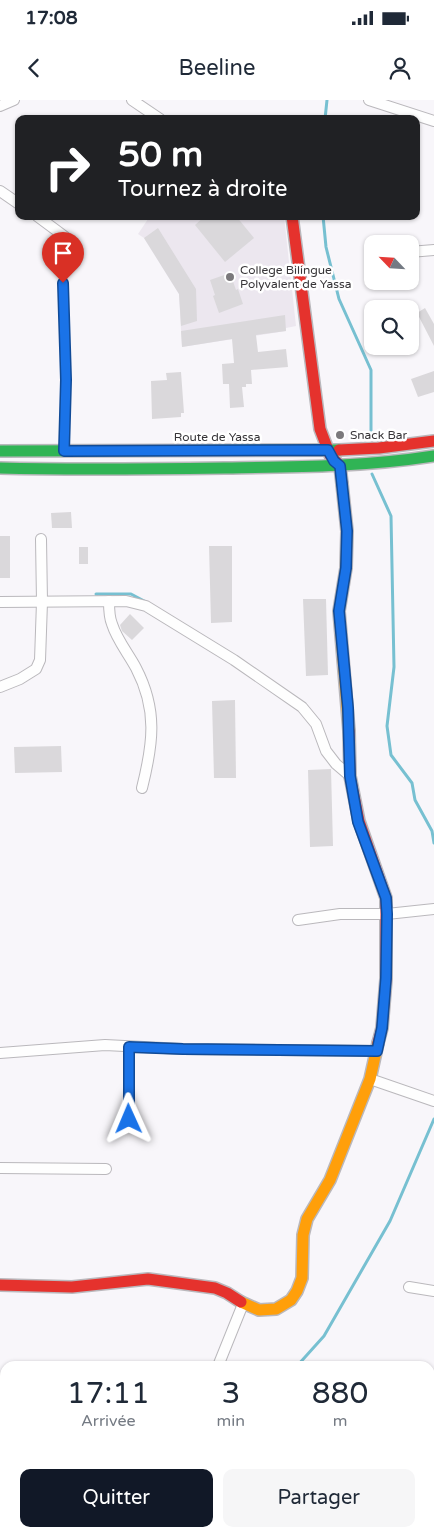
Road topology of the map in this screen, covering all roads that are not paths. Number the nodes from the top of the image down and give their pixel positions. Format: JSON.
{"nodes":[{"id":1,"x":14,"y":100,"type":"edge"},
{"id":2,"x":132,"y":100,"type":"edge"},
{"id":3,"x":369,"y":100,"type":"edge"},
{"id":4,"x":0,"y":106,"type":"edge"},
{"id":5,"x":154,"y":115,"type":"edge"},
{"id":6,"x":415,"y":115,"type":"edge"},
{"id":7,"x":420,"y":116,"type":"edge"},
{"id":8,"x":434,"y":121,"type":"edge"},
{"id":9,"x":0,"y":191,"type":"edge"},
{"id":10,"x":15,"y":201,"type":"edge"},
{"id":11,"x":42,"y":220,"type":"edge"},
{"id":12,"x":293,"y":220,"type":"edge"},
{"id":13,"x":72,"y":242,"type":"dead end"},
{"id":14,"x":434,"y":250,"type":"edge"},
{"id":15,"x":419,"y":251,"type":"edge"},
{"id":16,"x":63,"y":270,"type":"dead end"},
{"id":17,"x":434,"y":440,"type":"edge"},
{"id":18,"x":328,"y":450,"type":"junction"},
{"id":19,"x":0,"y":451,"type":"edge"},
{"id":20,"x":42,"y":451,"type":"junction"},
{"id":21,"x":64,"y":451,"type":"junction"},
{"id":22,"x":434,"y":456,"type":"edge"},
{"id":23,"x":340,"y":466,"type":"junction"},
{"id":24,"x":0,"y":468,"type":"edge"},
{"id":25,"x":40,"y":469,"type":"junction"},
{"id":26,"x":41,"y":539,"type":"dead end"},
{"id":27,"x":109,"y":601,"type":"junction"},
{"id":28,"x":0,"y":602,"type":"edge"},
{"id":29,"x":42,"y":602,"type":"junction"},
{"id":30,"x":0,"y":687,"type":"edge"},
{"id":31,"x":350,"y":776,"type":"junction"},
{"id":32,"x":142,"y":788,"type":"dead end"},
{"id":33,"x":434,"y":910,"type":"edge"},
{"id":34,"x":387,"y":914,"type":"junction"},
{"id":35,"x":298,"y":920,"type":"dead end"},
{"id":36,"x":129,"y":1047,"type":"junction"},
{"id":37,"x":377,"y":1051,"type":"junction"},
{"id":38,"x":0,"y":1053,"type":"edge"},
{"id":39,"x":370,"y":1079,"type":"junction"},
{"id":40,"x":434,"y":1101,"type":"edge"},
{"id":41,"x":129,"y":1119,"type":"dead end"},
{"id":42,"x":0,"y":1168,"type":"edge"},
{"id":43,"x":106,"y":1169,"type":"dead end"},
{"id":44,"x":0,"y":1285,"type":"edge"},
{"id":45,"x":409,"y":1287,"type":"dead end"},
{"id":46,"x":434,"y":1291,"type":"edge"},
{"id":47,"x":243,"y":1304,"type":"junction"},
{"id":48,"x":220,"y":1361,"type":"edge"}],
"edges":[{"from":1,"to":4,"type":"street"},
{"from":2,"to":5,"type":"street"},
{"from":3,"to":6,"type":"street"},
{"from":7,"to":8,"type":"street"},
{"from":9,"to":10,"type":"street"},
{"from":11,"to":13,"type":"street"},
{"from":12,"to":18,"type":"street"},
{"from":14,"to":15,"type":"street"},
{"from":16,"to":21,"type":"lane"},
{"from":17,"to":18,"type":"street","name":"Route de Yassa"},
{"from":18,"to":21,"type":"street","name":"Route de Yassa"},
{"from":18,"to":23,"type":"street"},
{"from":19,"to":20,"type":"street","name":"Route de Yassa"},
{"from":20,"to":21,"type":"street","name":"Route de Yassa"},
{"from":20,"to":25,"type":"street"},
{"from":22,"to":23,"type":"street"},
{"from":23,"to":25,"type":"street"},
{"from":23,"to":31,"type":"street"},
{"from":24,"to":25,"type":"street"},
{"from":26,"to":29,"type":"street"},
{"from":27,"to":29,"type":"street"},
{"from":27,"to":31,"type":"street"},
{"from":27,"to":32,"type":"street"},
{"from":28,"to":29,"type":"street"},
{"from":29,"to":30,"type":"street"},
{"from":31,"to":34,"type":"street"},
{"from":33,"to":34,"type":"street"},
{"from":34,"to":35,"type":"street"},
{"from":34,"to":37,"type":"street"},
{"from":36,"to":37,"type":"street"},
{"from":36,"to":38,"type":"street"},
{"from":36,"to":41,"type":"street"},
{"from":37,"to":39,"type":"street"},
{"from":39,"to":40,"type":"street"},
{"from":39,"to":47,"type":"street"},
{"from":42,"to":43,"type":"street"},
{"from":44,"to":47,"type":"street"},
{"from":45,"to":46,"type":"street"},
{"from":47,"to":48,"type":"street"}]}
